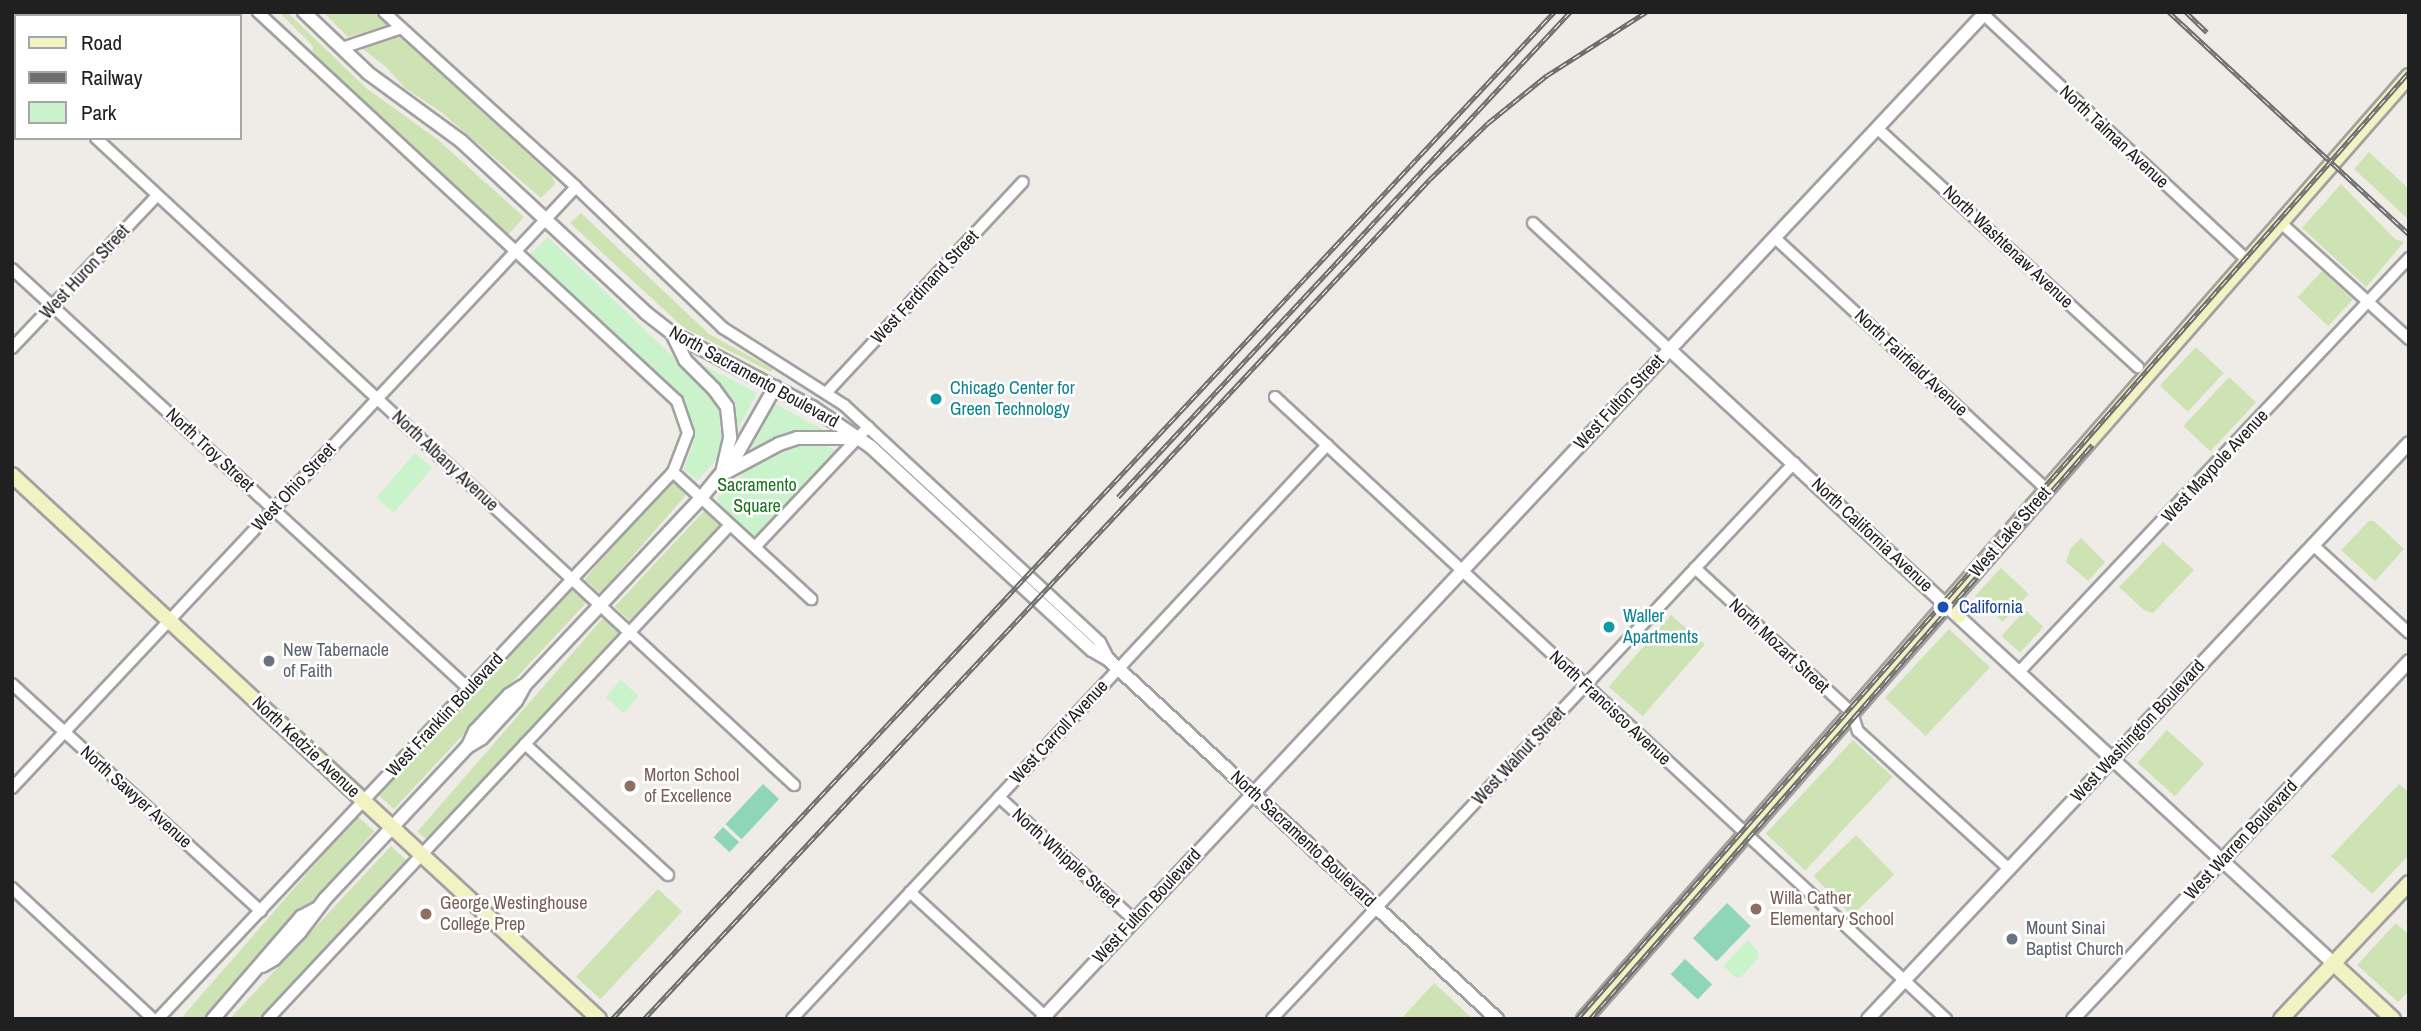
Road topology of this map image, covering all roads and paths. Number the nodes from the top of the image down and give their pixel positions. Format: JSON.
{"nodes":[{"id":1,"x":258,"y":12,"type":"edge"},
{"id":2,"x":303,"y":12,"type":"edge"},
{"id":3,"x":384,"y":12,"type":"edge"},
{"id":4,"x":1984,"y":13,"type":"edge"},
{"id":5,"x":402,"y":28,"type":"junction"},
{"id":6,"x":342,"y":48,"type":"junction"},
{"id":7,"x":2409,"y":76,"type":"edge"},
{"id":8,"x":1877,"y":128,"type":"junction"},
{"id":9,"x":98,"y":140,"type":"edge"},
{"id":10,"x":1023,"y":183,"type":"dead end"},
{"id":11,"x":576,"y":187,"type":"junction"},
{"id":12,"x":157,"y":195,"type":"junction"},
{"id":13,"x":546,"y":219,"type":"junction"},
{"id":14,"x":1533,"y":223,"type":"dead end"},
{"id":15,"x":2281,"y":223,"type":"junction"},
{"id":16,"x":1774,"y":237,"type":"junction"},
{"id":17,"x":515,"y":251,"type":"junction"},
{"id":18,"x":2409,"y":258,"type":"edge"},
{"id":19,"x":2248,"y":261,"type":"junction"},
{"id":20,"x":12,"y":269,"type":"edge"},
{"id":21,"x":2369,"y":302,"type":"junction"},
{"id":22,"x":53,"y":306,"type":"junction"},
{"id":23,"x":672,"y":332,"type":"junction"},
{"id":24,"x":2409,"y":339,"type":"edge"},
{"id":25,"x":12,"y":348,"type":"edge"},
{"id":26,"x":1669,"y":349,"type":"junction"},
{"id":27,"x":2144,"y":372,"type":"junction"},
{"id":28,"x":775,"y":387,"type":"junction"},
{"id":29,"x":827,"y":392,"type":"junction"},
{"id":30,"x":1275,"y":397,"type":"dead end"},
{"id":31,"x":377,"y":399,"type":"junction"},
{"id":32,"x":868,"y":428,"type":"junction"},
{"id":33,"x":859,"y":438,"type":"junction"},
{"id":34,"x":2409,"y":443,"type":"edge"},
{"id":35,"x":1327,"y":445,"type":"junction"},
{"id":36,"x":1794,"y":463,"type":"junction"},
{"id":37,"x":673,"y":472,"type":"junction"},
{"id":38,"x":12,"y":475,"type":"edge"},
{"id":39,"x":721,"y":475,"type":"junction"},
{"id":40,"x":2047,"y":490,"type":"junction"},
{"id":41,"x":701,"y":498,"type":"junction"},
{"id":42,"x":274,"y":509,"type":"junction"},
{"id":43,"x":730,"y":525,"type":"junction"},
{"id":44,"x":2313,"y":545,"type":"junction"},
{"id":45,"x":755,"y":547,"type":"junction"},
{"id":46,"x":1695,"y":568,"type":"junction"},
{"id":47,"x":1462,"y":570,"type":"junction"},
{"id":48,"x":573,"y":579,"type":"junction"},
{"id":49,"x":811,"y":599,"type":"dead end"},
{"id":50,"x":600,"y":605,"type":"junction"},
{"id":51,"x":1951,"y":605,"type":"junction"},
{"id":52,"x":169,"y":621,"type":"junction"},
{"id":53,"x":630,"y":633,"type":"junction"},
{"id":54,"x":2409,"y":633,"type":"edge"},
{"id":55,"x":2409,"y":662,"type":"edge"},
{"id":56,"x":1113,"y":664,"type":"junction"},
{"id":57,"x":2019,"y":672,"type":"junction"},
{"id":58,"x":12,"y":684,"type":"edge"},
{"id":59,"x":1586,"y":685,"type":"junction"},
{"id":60,"x":469,"y":689,"type":"junction"},
{"id":61,"x":1852,"y":713,"type":"junction"},
{"id":62,"x":1848,"y":727,"type":"junction"},
{"id":63,"x":65,"y":732,"type":"junction"},
{"id":64,"x":525,"y":744,"type":"junction"},
{"id":65,"x":2112,"y":759,"type":"junction"},
{"id":66,"x":794,"y":785,"type":"dead end"},
{"id":67,"x":12,"y":788,"type":"edge"},
{"id":68,"x":1253,"y":793,"type":"junction"},
{"id":69,"x":999,"y":797,"type":"junction"},
{"id":70,"x":364,"y":801,"type":"junction"},
{"id":71,"x":392,"y":827,"type":"junction"},
{"id":72,"x":1746,"y":834,"type":"junction"},
{"id":73,"x":422,"y":855,"type":"junction"},
{"id":74,"x":2222,"y":860,"type":"junction"},
{"id":75,"x":2009,"y":869,"type":"junction"},
{"id":76,"x":668,"y":875,"type":"dead end"},
{"id":77,"x":2409,"y":883,"type":"edge"},
{"id":78,"x":12,"y":888,"type":"edge"},
{"id":79,"x":910,"y":892,"type":"junction"},
{"id":80,"x":1376,"y":907,"type":"junction"},
{"id":81,"x":261,"y":911,"type":"junction"},
{"id":82,"x":1134,"y":920,"type":"junction"},
{"id":83,"x":2333,"y":963,"type":"junction"},
{"id":84,"x":1904,"y":980,"type":"junction"},
{"id":85,"x":1045,"y":1018,"type":"edge"},
{"id":86,"x":156,"y":1019,"type":"edge"},
{"id":87,"x":213,"y":1019,"type":"edge"},
{"id":88,"x":268,"y":1019,"type":"edge"},
{"id":89,"x":599,"y":1019,"type":"edge"},
{"id":90,"x":792,"y":1019,"type":"edge"},
{"id":91,"x":1272,"y":1019,"type":"edge"},
{"id":92,"x":1497,"y":1019,"type":"edge"},
{"id":93,"x":1584,"y":1019,"type":"edge"},
{"id":94,"x":1868,"y":1019,"type":"edge"},
{"id":95,"x":1946,"y":1019,"type":"edge"},
{"id":96,"x":2073,"y":1019,"type":"edge"},
{"id":97,"x":2281,"y":1019,"type":"edge"},
{"id":98,"x":2393,"y":1019,"type":"edge"}],
"edges":[{"from":1,"to":17,"type":"street"},
{"from":2,"to":6,"type":"street","name":"North Sacramento Boulevard"},
{"from":3,"to":5,"type":"street","name":"North Sacramento Boulevard"},
{"from":4,"to":8,"type":"street","name":"West Fulton Street"},
{"from":4,"to":19,"type":"street","name":"North Talman Avenue"},
{"from":5,"to":6,"type":"street"},
{"from":5,"to":11,"type":"street","name":"North Sacramento Boulevard"},
{"from":6,"to":13,"type":"street","name":"North Sacramento Boulevard"},
{"from":7,"to":15,"type":"main road","name":"West Lake Street"},
{"from":8,"to":16,"type":"street","name":"West Fulton Street"},
{"from":8,"to":27,"type":"street","name":"North Washtenaw Avenue"},
{"from":9,"to":12,"type":"street","name":"North Albany Avenue"},
{"from":10,"to":29,"type":"street","name":"West Ferdinand Street"},
{"from":11,"to":13,"type":"street","name":"West Ohio Street"},
{"from":11,"to":29,"type":"street","name":"North Sacramento Boulevard"},
{"from":12,"to":22,"type":"street","name":"West Huron Street"},
{"from":12,"to":31,"type":"street","name":"North Albany Avenue"},
{"from":13,"to":17,"type":"street","name":"West Ohio Street"},
{"from":13,"to":23,"type":"street","name":"North Sacramento Boulevard"},
{"from":14,"to":26,"type":"street","name":"North California Avenue"},
{"from":15,"to":19,"type":"main road","name":"West Lake Street"},
{"from":15,"to":21,"type":"street"},
{"from":16,"to":26,"type":"street","name":"West Fulton Street"},
{"from":16,"to":40,"type":"street","name":"North Fairfield Avenue"},
{"from":17,"to":31,"type":"street","name":"West Ohio Street"},
{"from":17,"to":37,"type":"street"},
{"from":18,"to":21,"type":"street","name":"West Maypole Avenue"},
{"from":19,"to":27,"type":"main road","name":"West Lake Street"},
{"from":20,"to":22,"type":"street","name":"North Troy Street"},
{"from":21,"to":24,"type":"street"},
{"from":21,"to":57,"type":"street","name":"West Maypole Avenue"},
{"from":22,"to":25,"type":"street","name":"West Huron Street"},
{"from":22,"to":42,"type":"street","name":"North Troy Street"},
{"from":23,"to":28,"type":"street","name":"North Sacramento Boulevard"},
{"from":23,"to":39,"type":"street"},
{"from":26,"to":36,"type":"street","name":"North California Avenue"},
{"from":26,"to":47,"type":"street","name":"West Fulton Street"},
{"from":27,"to":40,"type":"main road","name":"West Lake Street"},
{"from":28,"to":33,"type":"street","name":"North Sacramento Boulevard"},
{"from":28,"to":39,"type":"street","name":"West Franklin Boulevard"},
{"from":29,"to":32,"type":"street","name":"North Sacramento Boulevard"},
{"from":30,"to":35,"type":"street","name":"North Francisco Avenue"},
{"from":31,"to":42,"type":"street","name":"West Ohio Street"},
{"from":31,"to":48,"type":"street","name":"North Albany Avenue"},
{"from":32,"to":33,"type":"street"},
{"from":32,"to":56,"type":"street","name":"North Sacramento Boulevard"},
{"from":33,"to":39,"type":"street"},
{"from":33,"to":45,"type":"street"},
{"from":33,"to":56,"type":"street","name":"North Sacramento Boulevard"},
{"from":34,"to":44,"type":"street","name":"West Washington Boulevard"},
{"from":35,"to":47,"type":"street","name":"North Francisco Avenue"},
{"from":35,"to":56,"type":"street","name":"West Carroll Avenue"},
{"from":36,"to":46,"type":"street","name":"West Walnut Street"},
{"from":36,"to":51,"type":"street","name":"North California Avenue"},
{"from":37,"to":41,"type":"street"},
{"from":37,"to":48,"type":"street","name":"West Franklin Boulevard"},
{"from":38,"to":52,"type":"main road","name":"North Kedzie Avenue"},
{"from":39,"to":41,"type":"street","name":"West Franklin Boulevard"},
{"from":40,"to":51,"type":"main road","name":"West Lake Street"},
{"from":41,"to":43,"type":"street"},
{"from":41,"to":50,"type":"street","name":"West Franklin Boulevard"},
{"from":42,"to":52,"type":"street","name":"West Ohio Street"},
{"from":42,"to":60,"type":"street","name":"North Troy Street"},
{"from":43,"to":45,"type":"street"},
{"from":43,"to":53,"type":"street"},
{"from":44,"to":54,"type":"street"},
{"from":44,"to":65,"type":"street","name":"West Washington Boulevard"},
{"from":45,"to":49,"type":"street"},
{"from":46,"to":59,"type":"street","name":"West Walnut Street"},
{"from":46,"to":61,"type":"street","name":"North Mozart Street"},
{"from":47,"to":59,"type":"street","name":"North Francisco Avenue"},
{"from":47,"to":68,"type":"street","name":"West Fulton Street"},
{"from":48,"to":50,"type":"street","name":"North Albany Avenue"},
{"from":48,"to":60,"type":"street","name":"West Franklin Boulevard"},
{"from":50,"to":53,"type":"street","name":"North Albany Avenue"},
{"from":50,"to":71,"type":"street","name":"West Franklin Boulevard"},
{"from":51,"to":57,"type":"street","name":"North California Avenue"},
{"from":51,"to":61,"type":"main road","name":"West Lake Street"},
{"from":52,"to":63,"type":"street","name":"West Ohio Street"},
{"from":52,"to":70,"type":"main road","name":"North Kedzie Avenue"},
{"from":53,"to":64,"type":"street"},
{"from":53,"to":66,"type":"street","name":"North Albany Avenue"},
{"from":55,"to":74,"type":"street","name":"West Warren Boulevard"},
{"from":56,"to":68,"type":"street","name":"North Sacramento Boulevard"},
{"from":56,"to":69,"type":"street","name":"West Carroll Avenue"},
{"from":57,"to":65,"type":"street","name":"North California Avenue"},
{"from":58,"to":63,"type":"street","name":"North Sawyer Avenue"},
{"from":59,"to":72,"type":"street","name":"North Francisco Avenue"},
{"from":59,"to":80,"type":"street","name":"West Walnut Street"},
{"from":60,"to":70,"type":"street","name":"West Franklin Boulevard"},
{"from":61,"to":62,"type":"main road","name":"West Lake Street"},
{"from":62,"to":72,"type":"main road","name":"West Lake Street"},
{"from":62,"to":75,"type":"street"},
{"from":63,"to":67,"type":"street","name":"West Ohio Street"},
{"from":63,"to":81,"type":"street","name":"North Sawyer Avenue"},
{"from":64,"to":73,"type":"street"},
{"from":64,"to":76,"type":"street"},
{"from":65,"to":74,"type":"street","name":"North California Avenue"},
{"from":65,"to":75,"type":"street","name":"West Washington Boulevard"},
{"from":68,"to":80,"type":"street","name":"North Sacramento Boulevard"},
{"from":68,"to":82,"type":"street","name":"West Fulton Boulevard"},
{"from":69,"to":79,"type":"street","name":"West Carroll Avenue"},
{"from":69,"to":82,"type":"street","name":"North Whipple Street"},
{"from":70,"to":71,"type":"main road","name":"North Kedzie Avenue"},
{"from":70,"to":81,"type":"street","name":"West Franklin Boulevard"},
{"from":71,"to":73,"type":"main road","name":"North Kedzie Avenue"},
{"from":71,"to":87,"type":"street","name":"West Franklin Boulevard"},
{"from":72,"to":84,"type":"street","name":"North Francisco Avenue"},
{"from":72,"to":93,"type":"main road","name":"West Lake Street"},
{"from":73,"to":88,"type":"street"},
{"from":73,"to":89,"type":"main road","name":"North Kedzie Avenue"},
{"from":74,"to":83,"type":"street","name":"North California Avenue"},
{"from":74,"to":96,"type":"street","name":"West Warren Boulevard"},
{"from":75,"to":84,"type":"street","name":"West Washington Boulevard"},
{"from":77,"to":83,"type":"main road"},
{"from":78,"to":86,"type":"street"},
{"from":79,"to":85,"type":"street"},
{"from":79,"to":90,"type":"street","name":"West Carroll Avenue"},
{"from":80,"to":91,"type":"street","name":"West Walnut Street"},
{"from":80,"to":92,"type":"street","name":"North Sacramento Boulevard"},
{"from":81,"to":86,"type":"street","name":"West Franklin Boulevard"},
{"from":82,"to":85,"type":"street","name":"West Fulton Boulevard"},
{"from":83,"to":97,"type":"main road"},
{"from":83,"to":98,"type":"main road"},
{"from":84,"to":94,"type":"street","name":"West Washington Boulevard"},
{"from":84,"to":95,"type":"street","name":"North Francisco Avenue"}]}
